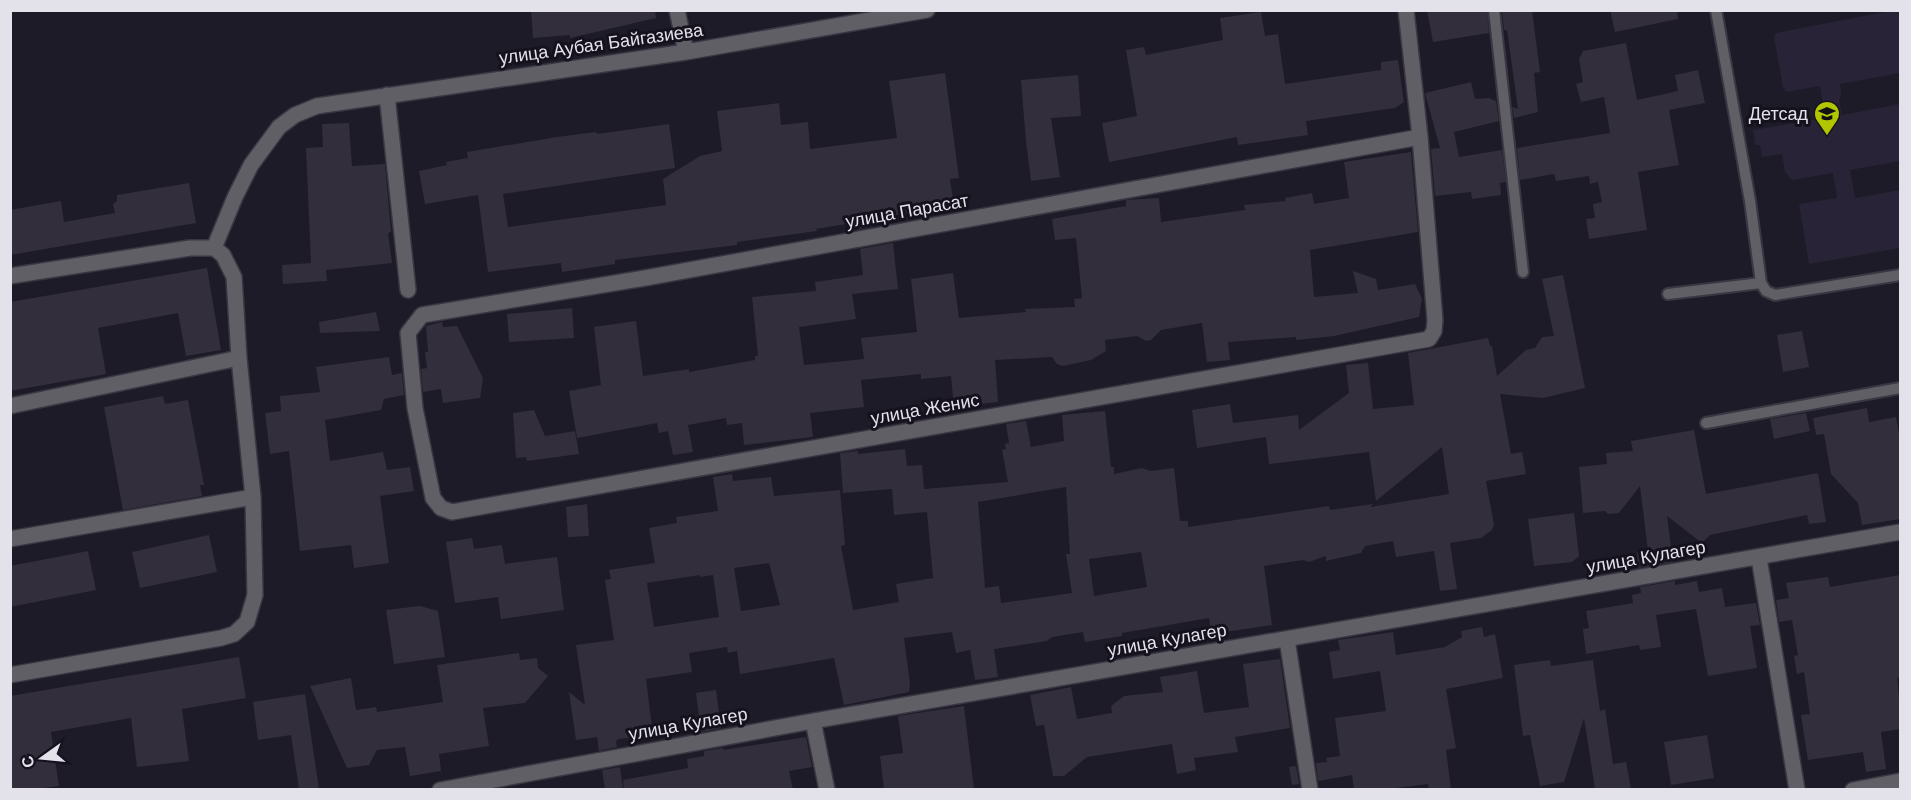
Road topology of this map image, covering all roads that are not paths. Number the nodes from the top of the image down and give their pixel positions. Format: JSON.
{"nodes":[{"id":1,"x":677,"y":10,"type":"edge"},
{"id":2,"x":927,"y":10,"type":"edge"},
{"id":3,"x":1406,"y":10,"type":"edge"},
{"id":4,"x":1494,"y":10,"type":"edge"},
{"id":5,"x":1716,"y":10,"type":"edge"},
{"id":6,"x":686,"y":52,"type":"junction"},
{"id":7,"x":387,"y":95,"type":"junction"},
{"id":8,"x":1420,"y":137,"type":"junction"},
{"id":9,"x":214,"y":248,"type":"junction"},
{"id":10,"x":1523,"y":272,"type":"dead end"},
{"id":11,"x":1900,"y":275,"type":"edge"},
{"id":12,"x":10,"y":276,"type":"edge"},
{"id":13,"x":1761,"y":283,"type":"junction"},
{"id":14,"x":408,"y":290,"type":"dead end"},
{"id":15,"x":1668,"y":294,"type":"dead end"},
{"id":16,"x":239,"y":358,"type":"junction"},
{"id":17,"x":1900,"y":388,"type":"edge"},
{"id":18,"x":10,"y":406,"type":"edge"},
{"id":19,"x":1706,"y":423,"type":"dead end"},
{"id":20,"x":252,"y":497,"type":"junction"},
{"id":21,"x":434,"y":498,"type":"joint"},
{"id":22,"x":1900,"y":532,"type":"edge"},
{"id":23,"x":10,"y":539,"type":"edge"},
{"id":24,"x":1760,"y":558,"type":"junction"},
{"id":25,"x":1287,"y":639,"type":"junction"},
{"id":26,"x":10,"y":675,"type":"edge"},
{"id":27,"x":813,"y":721,"type":"junction"},
{"id":28,"x":1900,"y":781,"type":"edge"},
{"id":29,"x":440,"y":789,"type":"edge"},
{"id":30,"x":827,"y":789,"type":"edge"},
{"id":31,"x":1310,"y":789,"type":"edge"},
{"id":32,"x":1797,"y":789,"type":"edge"},
{"id":33,"x":1853,"y":789,"type":"edge"}],
"edges":[{"from":1,"to":6,"type":"street"},
{"from":2,"to":6,"type":"street","name":"улица Аубая Байгазиева"},
{"from":3,"to":8,"type":"street"},
{"from":4,"to":10,"type":"lane"},
{"from":5,"to":13,"type":"lane"},
{"from":6,"to":7,"type":"street","name":"улица Аубая Байгазиева"},
{"from":7,"to":9,"type":"street","name":"улица Аубая Байгазиева"},
{"from":7,"to":14,"type":"street"},
{"from":8,"to":21,"type":"street","name":"улица Парасат"},
{"from":8,"to":21,"type":"street","name":"улица Женис"},
{"from":9,"to":12,"type":"street"},
{"from":9,"to":16,"type":"street"},
{"from":11,"to":13,"type":"lane"},
{"from":13,"to":15,"type":"lane"},
{"from":16,"to":18,"type":"street"},
{"from":16,"to":20,"type":"street"},
{"from":17,"to":19,"type":"lane"},
{"from":20,"to":23,"type":"street"},
{"from":20,"to":26,"type":"street"},
{"from":22,"to":24,"type":"street","name":"улица Кулагер"},
{"from":24,"to":25,"type":"street","name":"улица Кулагер"},
{"from":24,"to":32,"type":"street"},
{"from":25,"to":27,"type":"street","name":"улица Кулагер"},
{"from":25,"to":31,"type":"street"},
{"from":27,"to":29,"type":"street","name":"улица Кулагер"},
{"from":27,"to":30,"type":"street"},
{"from":28,"to":33,"type":"street"}]}
